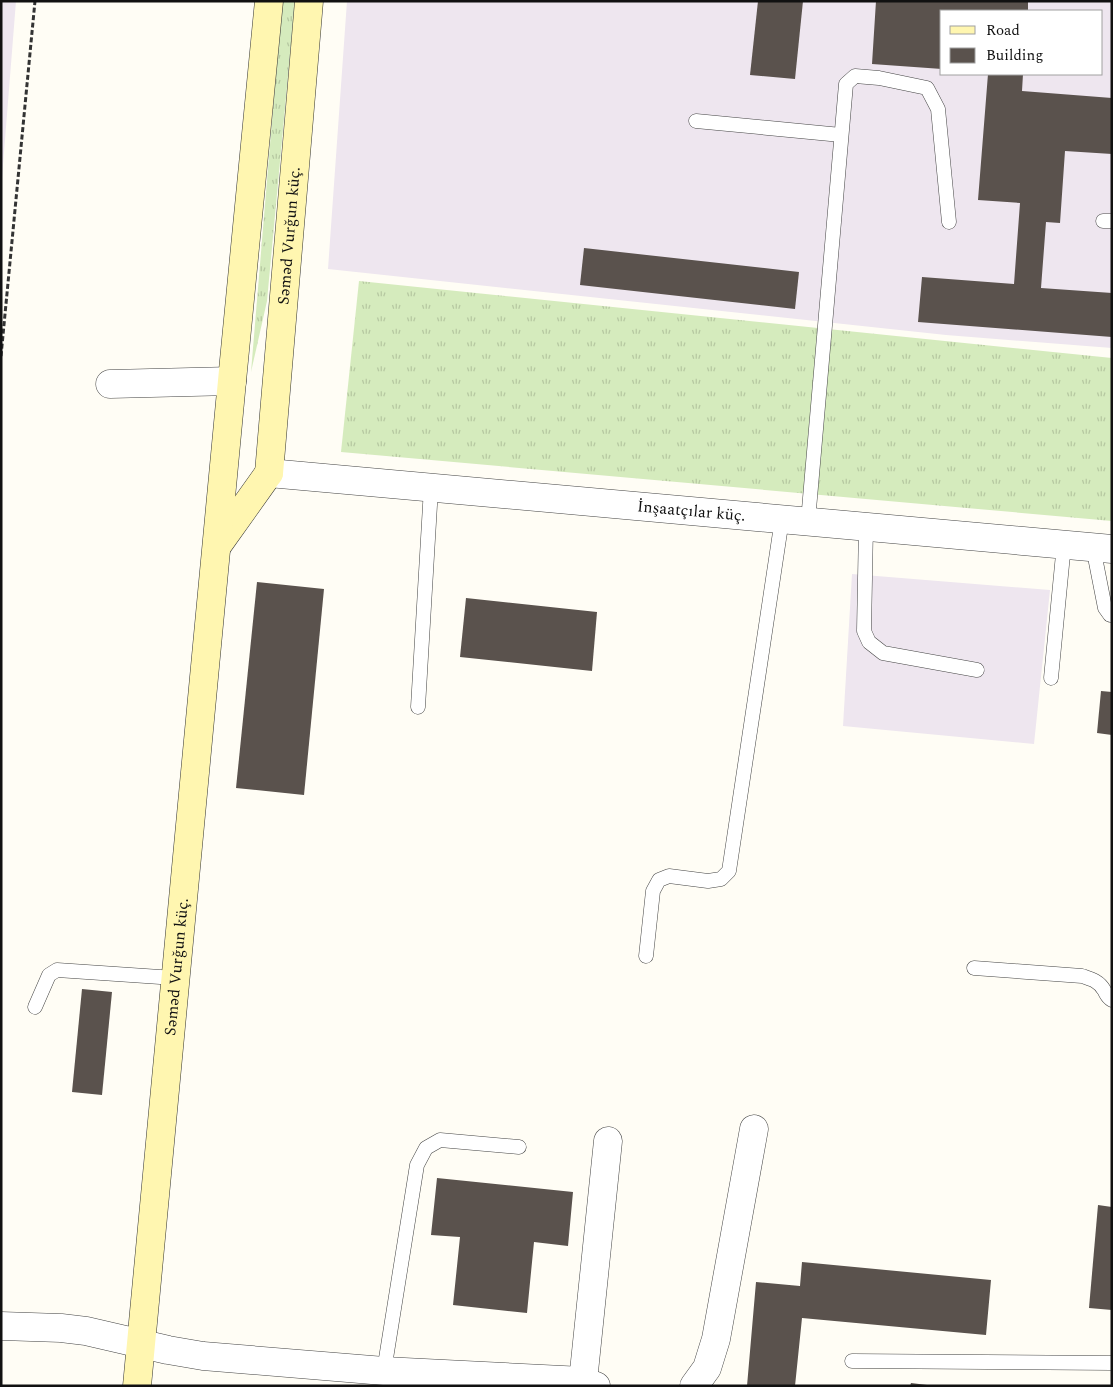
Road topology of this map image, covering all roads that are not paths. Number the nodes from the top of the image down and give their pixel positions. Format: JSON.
{"nodes":[{"id":1,"x":269,"y":1,"type":"edge"},
{"id":2,"x":309,"y":1,"type":"edge"},
{"id":3,"x":696,"y":121,"type":"dead end"},
{"id":4,"x":842,"y":135,"type":"junction"},
{"id":5,"x":949,"y":222,"type":"dead end"},
{"id":6,"x":232,"y":381,"type":"junction"},
{"id":7,"x":110,"y":384,"type":"dead end"},
{"id":8,"x":224,"y":466,"type":"junction"},
{"id":9,"x":269,"y":473,"type":"junction"},
{"id":10,"x":431,"y":488,"type":"junction"},
{"id":11,"x":795,"y":520,"type":"junction"},
{"id":12,"x":866,"y":526,"type":"junction"},
{"id":13,"x":1064,"y":544,"type":"junction"},
{"id":14,"x":216,"y":547,"type":"junction"},
{"id":15,"x":1102,"y":548,"type":"edge"},
{"id":16,"x":1112,"y":615,"type":"edge"},
{"id":17,"x":977,"y":670,"type":"dead end"},
{"id":18,"x":1051,"y":678,"type":"dead end"},
{"id":19,"x":418,"y":707,"type":"dead end"},
{"id":20,"x":646,"y":956,"type":"dead end"},
{"id":21,"x":974,"y":968,"type":"dead end"},
{"id":22,"x":175,"y":978,"type":"junction"},
{"id":23,"x":1112,"y":1000,"type":"edge"},
{"id":24,"x":35,"y":1007,"type":"dead end"},
{"id":25,"x":754,"y":1129,"type":"dead end"},
{"id":26,"x":608,"y":1141,"type":"dead end"},
{"id":27,"x":519,"y":1147,"type":"dead end"},
{"id":28,"x":1,"y":1326,"type":"edge"},
{"id":29,"x":141,"y":1343,"type":"junction"},
{"id":30,"x":852,"y":1360,"type":"dead end"},
{"id":31,"x":1112,"y":1363,"type":"edge"},
{"id":32,"x":384,"y":1371,"type":"junction"},
{"id":33,"x":590,"y":1383,"type":"edge"},
{"id":34,"x":137,"y":1386,"type":"edge"},
{"id":35,"x":694,"y":1386,"type":"edge"}],
"edges":[{"from":1,"to":6,"type":"main road"},
{"from":2,"to":9,"type":"main road","name":"Səməd Vurğun küç."},
{"from":3,"to":4,"type":"lane"},
{"from":4,"to":5,"type":"lane"},
{"from":4,"to":11,"type":"lane"},
{"from":6,"to":7,"type":"street"},
{"from":6,"to":8,"type":"main road"},
{"from":8,"to":9,"type":"main road"},
{"from":8,"to":14,"type":"main road","name":"Səməd Vurğun küç."},
{"from":9,"to":10,"type":"street","name":"İnşaatçılar küç."},
{"from":9,"to":14,"type":"main road"},
{"from":10,"to":11,"type":"street","name":"İnşaatçılar küç."},
{"from":10,"to":19,"type":"lane"},
{"from":11,"to":12,"type":"street","name":"İnşaatçılar küç."},
{"from":11,"to":20,"type":"lane"},
{"from":12,"to":13,"type":"street","name":"İnşaatçılar küç."},
{"from":12,"to":17,"type":"lane"},
{"from":13,"to":15,"type":"street","name":"İnşaatçılar küç."},
{"from":13,"to":18,"type":"lane"},
{"from":14,"to":22,"type":"main road","name":"Səməd Vurğun küç."},
{"from":15,"to":16,"type":"lane"},
{"from":21,"to":23,"type":"lane"},
{"from":22,"to":24,"type":"lane"},
{"from":22,"to":29,"type":"main road","name":"Səməd Vurğun küç."},
{"from":25,"to":35,"type":"street"},
{"from":26,"to":33,"type":"street"},
{"from":27,"to":32,"type":"lane"},
{"from":28,"to":29,"type":"street"},
{"from":29,"to":32,"type":"street"},
{"from":29,"to":34,"type":"main road","name":"Səməd Vurğun küç."},
{"from":30,"to":31,"type":"lane"},
{"from":32,"to":33,"type":"street"}]}
